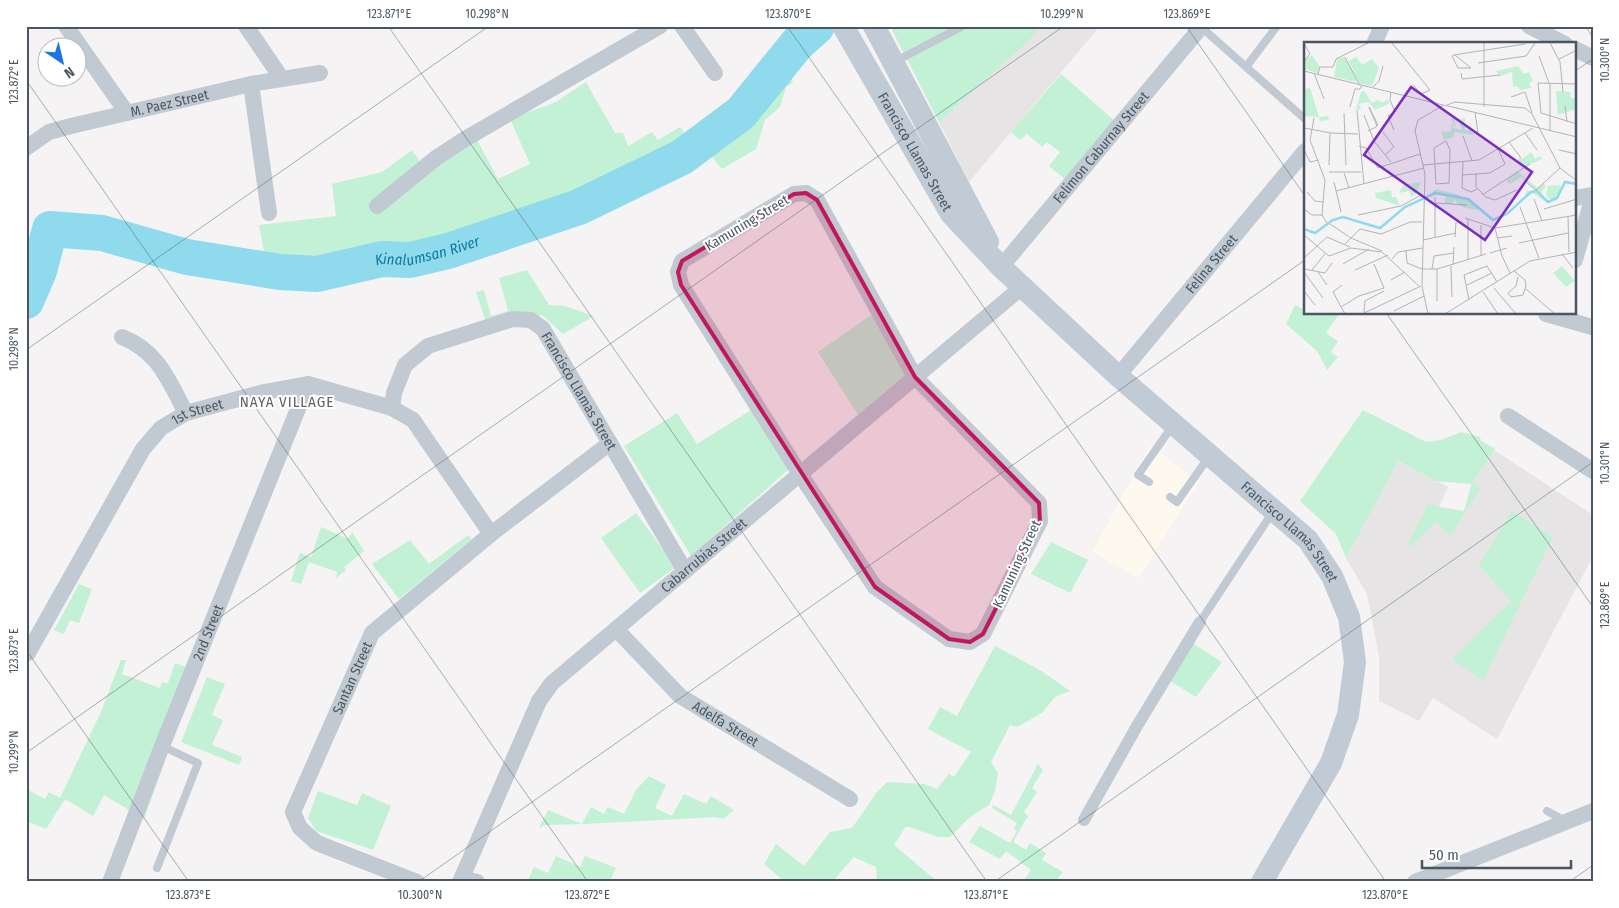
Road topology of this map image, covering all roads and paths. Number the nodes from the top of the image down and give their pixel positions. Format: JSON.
{"nodes":[{"id":1,"x":66,"y":26,"type":"edge"},
{"id":2,"x":246,"y":26,"type":"edge"},
{"id":3,"x":660,"y":26,"type":"edge"},
{"id":4,"x":682,"y":26,"type":"edge"},
{"id":5,"x":842,"y":26,"type":"edge"},
{"id":6,"x":874,"y":26,"type":"edge"},
{"id":7,"x":963,"y":26,"type":"edge"},
{"id":8,"x":1277,"y":26,"type":"edge"},
{"id":9,"x":1382,"y":26,"type":"edge"},
{"id":10,"x":1529,"y":26,"type":"edge"},
{"id":11,"x":1202,"y":27,"type":"edge"},
{"id":12,"x":1375,"y":42,"type":"edge"},
{"id":13,"x":1560,"y":42,"type":"edge"},
{"id":14,"x":1576,"y":50,"type":"edge"},
{"id":15,"x":1593,"y":58,"type":"edge"},
{"id":16,"x":893,"y":62,"type":"junction"},
{"id":17,"x":1246,"y":67,"type":"junction"},
{"id":18,"x":320,"y":72,"type":"dead end"},
{"id":19,"x":715,"y":73,"type":"dead end"},
{"id":20,"x":282,"y":78,"type":"junction"},
{"id":21,"x":251,"y":84,"type":"junction"},
{"id":22,"x":127,"y":113,"type":"junction"},
{"id":23,"x":1304,"y":118,"type":"edge"},
{"id":24,"x":26,"y":148,"type":"edge"},
{"id":25,"x":1304,"y":152,"type":"edge"},
{"id":26,"x":1593,"y":195,"type":"edge"},
{"id":27,"x":1576,"y":198,"type":"edge"},
{"id":28,"x":377,"y":206,"type":"dead end"},
{"id":29,"x":269,"y":213,"type":"dead end"},
{"id":30,"x":1576,"y":256,"type":"edge"},
{"id":31,"x":1001,"y":267,"type":"junction"},
{"id":32,"x":1022,"y":287,"type":"junction"},
{"id":33,"x":1556,"y":315,"type":"edge"},
{"id":34,"x":1592,"y":327,"type":"edge"},
{"id":35,"x":122,"y":337,"type":"dead end"},
{"id":36,"x":1118,"y":376,"type":"junction"},
{"id":37,"x":915,"y":377,"type":"junction"},
{"id":38,"x":308,"y":384,"type":"junction"},
{"id":39,"x":392,"y":408,"type":"junction"},
{"id":40,"x":186,"y":413,"type":"junction"},
{"id":41,"x":1508,"y":416,"type":"dead end"},
{"id":42,"x":1174,"y":424,"type":"junction"},
{"id":43,"x":610,"y":443,"type":"junction"},
{"id":44,"x":1210,"y":455,"type":"junction"},
{"id":45,"x":1593,"y":471,"type":"edge"},
{"id":46,"x":800,"y":474,"type":"junction"},
{"id":47,"x":1149,"y":482,"type":"dead end"},
{"id":48,"x":1170,"y":497,"type":"dead end"},
{"id":49,"x":1274,"y":510,"type":"junction"},
{"id":50,"x":491,"y":534,"type":"junction"},
{"id":51,"x":685,"y":571,"type":"junction"},
{"id":52,"x":1200,"y":622,"type":"joint"},
{"id":53,"x":616,"y":629,"type":"junction"},
{"id":54,"x":28,"y":653,"type":"dead end"},
{"id":55,"x":162,"y":746,"type":"junction"},
{"id":56,"x":850,"y":799,"type":"dead end"},
{"id":57,"x":1547,"y":811,"type":"dead end"},
{"id":58,"x":1591,"y":815,"type":"edge"},
{"id":59,"x":1084,"y":820,"type":"dead end"},
{"id":60,"x":1566,"y":822,"type":"junction"},
{"id":61,"x":157,"y":868,"type":"dead end"},
{"id":62,"x":466,"y":880,"type":"edge"},
{"id":63,"x":1420,"y":881,"type":"edge"},
{"id":64,"x":110,"y":882,"type":"edge"},
{"id":65,"x":417,"y":882,"type":"edge"},
{"id":66,"x":1262,"y":882,"type":"edge"}],
"edges":[{"from":1,"to":22,"type":"street"},
{"from":2,"to":20,"type":"street"},
{"from":3,"to":28,"type":"street"},
{"from":4,"to":19,"type":"street"},
{"from":5,"to":31,"type":"main road","name":"Francisco Llamas Street"},
{"from":6,"to":16,"type":"main road","name":"Francisco Llamas Street"},
{"from":7,"to":16,"type":"lane"},
{"from":8,"to":17,"type":"lane"},
{"from":9,"to":12,"type":"street"},
{"from":10,"to":13,"type":"street"},
{"from":11,"to":17,"type":"lane"},
{"from":11,"to":31,"type":"street","name":"Felimon Caburnay Street"},
{"from":14,"to":15,"type":"street"},
{"from":16,"to":31,"type":"main road","name":"Francisco Llamas Street"},
{"from":17,"to":23,"type":"lane"},
{"from":18,"to":20,"type":"street","name":"M. Paez Street"},
{"from":20,"to":21,"type":"street","name":"M. Paez Street"},
{"from":21,"to":22,"type":"street","name":"M. Paez Street"},
{"from":21,"to":29,"type":"street"},
{"from":22,"to":24,"type":"street","name":"M. Paez Street"},
{"from":25,"to":36,"type":"street","name":"Felina Street"},
{"from":26,"to":27,"type":"street"},
{"from":26,"to":30,"type":"street"},
{"from":31,"to":32,"type":"main road","name":"Francisco Llamas Street"},
{"from":32,"to":36,"type":"main road","name":"Francisco Llamas Street"},
{"from":32,"to":37,"type":"street","name":"Cabarrubias Street"},
{"from":33,"to":34,"type":"street"},
{"from":35,"to":40,"type":"street"},
{"from":36,"to":42,"type":"main road","name":"Francisco Llamas Street"},
{"from":37,"to":46,"type":"street","name":"Cabarrubias Street"},
{"from":37,"to":46,"type":"street","name":"Kamuning Street"},
{"from":37,"to":46,"type":"street","name":"Kamuning Street"},
{"from":38,"to":39,"type":"street","name":"1st Street"},
{"from":38,"to":40,"type":"street","name":"1st Street"},
{"from":38,"to":55,"type":"street","name":"2nd Street"},
{"from":39,"to":43,"type":"street","name":"Francisco Llamas Street"},
{"from":39,"to":50,"type":"street","name":"1st Street"},
{"from":40,"to":54,"type":"street","name":"1st Street"},
{"from":41,"to":45,"type":"street"},
{"from":42,"to":44,"type":"main road","name":"Francisco Llamas Street"},
{"from":42,"to":47,"type":"lane"},
{"from":43,"to":50,"type":"street","name":"Santan Street"},
{"from":43,"to":51,"type":"street","name":"Francisco Llamas Street"},
{"from":44,"to":48,"type":"lane"},
{"from":44,"to":49,"type":"main road","name":"Francisco Llamas Street"},
{"from":46,"to":51,"type":"street","name":"Cabarrubias Street"},
{"from":49,"to":52,"type":"lane"},
{"from":49,"to":66,"type":"main road","name":"Francisco Llamas Street"},
{"from":50,"to":65,"type":"street","name":"Santan Street"},
{"from":51,"to":53,"type":"street","name":"Cabarrubias Street"},
{"from":52,"to":59,"type":"street"},
{"from":53,"to":56,"type":"street","name":"Adelfa Street"},
{"from":53,"to":62,"type":"street","name":"Cabarrubias Street"},
{"from":55,"to":61,"type":"lane"},
{"from":55,"to":64,"type":"street","name":"2nd Street"},
{"from":57,"to":60,"type":"lane"},
{"from":58,"to":60,"type":"street"},
{"from":60,"to":63,"type":"street"}]}
